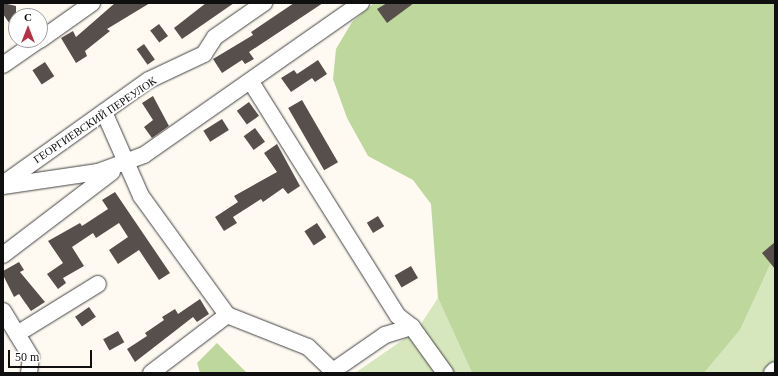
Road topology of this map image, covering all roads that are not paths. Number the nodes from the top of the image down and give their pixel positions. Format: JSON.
{"nodes":[{"id":1,"x":92,"y":3,"type":"edge"},
{"id":2,"x":264,"y":3,"type":"edge"},
{"id":3,"x":361,"y":3,"type":"edge"},
{"id":4,"x":48,"y":34,"type":"edge"},
{"id":5,"x":28,"y":48,"type":"edge"},
{"id":6,"x":3,"y":65,"type":"edge"},
{"id":7,"x":251,"y":82,"type":"junction"},
{"id":8,"x":104,"y":112,"type":"junction"},
{"id":9,"x":126,"y":161,"type":"junction"},
{"id":10,"x":3,"y":185,"type":"edge"},
{"id":11,"x":3,"y":255,"type":"edge"},
{"id":12,"x":98,"y":284,"type":"dead end"},
{"id":13,"x":3,"y":311,"type":"edge"},
{"id":14,"x":227,"y":315,"type":"junction"},
{"id":15,"x":412,"y":327,"type":"junction"},
{"id":16,"x":17,"y":334,"type":"junction"},
{"id":17,"x":775,"y":370,"type":"edge"},
{"id":18,"x":331,"y":372,"type":"edge"},
{"id":19,"x":29,"y":373,"type":"edge"},
{"id":20,"x":151,"y":373,"type":"edge"},
{"id":21,"x":445,"y":373,"type":"edge"},
{"id":22,"x":772,"y":373,"type":"edge"}],
"edges":[{"from":1,"to":4,"type":"street"},
{"from":2,"to":8,"type":"street","name":"ГЕОРГИЕВСКИЙ ПЕРЕУЛОК"},
{"from":3,"to":7,"type":"street"},
{"from":5,"to":6,"type":"street"},
{"from":7,"to":9,"type":"street"},
{"from":7,"to":15,"type":"street"},
{"from":8,"to":9,"type":"street"},
{"from":8,"to":10,"type":"street","name":"ГЕОРГИЕВСКИЙ ПЕРЕУЛОК"},
{"from":9,"to":10,"type":"street"},
{"from":9,"to":11,"type":"street"},
{"from":9,"to":14,"type":"street"},
{"from":12,"to":16,"type":"street"},
{"from":13,"to":16,"type":"street"},
{"from":14,"to":18,"type":"street"},
{"from":14,"to":20,"type":"street"},
{"from":15,"to":18,"type":"street"},
{"from":15,"to":21,"type":"street"},
{"from":16,"to":19,"type":"street"},
{"from":17,"to":22,"type":"street"}]}
